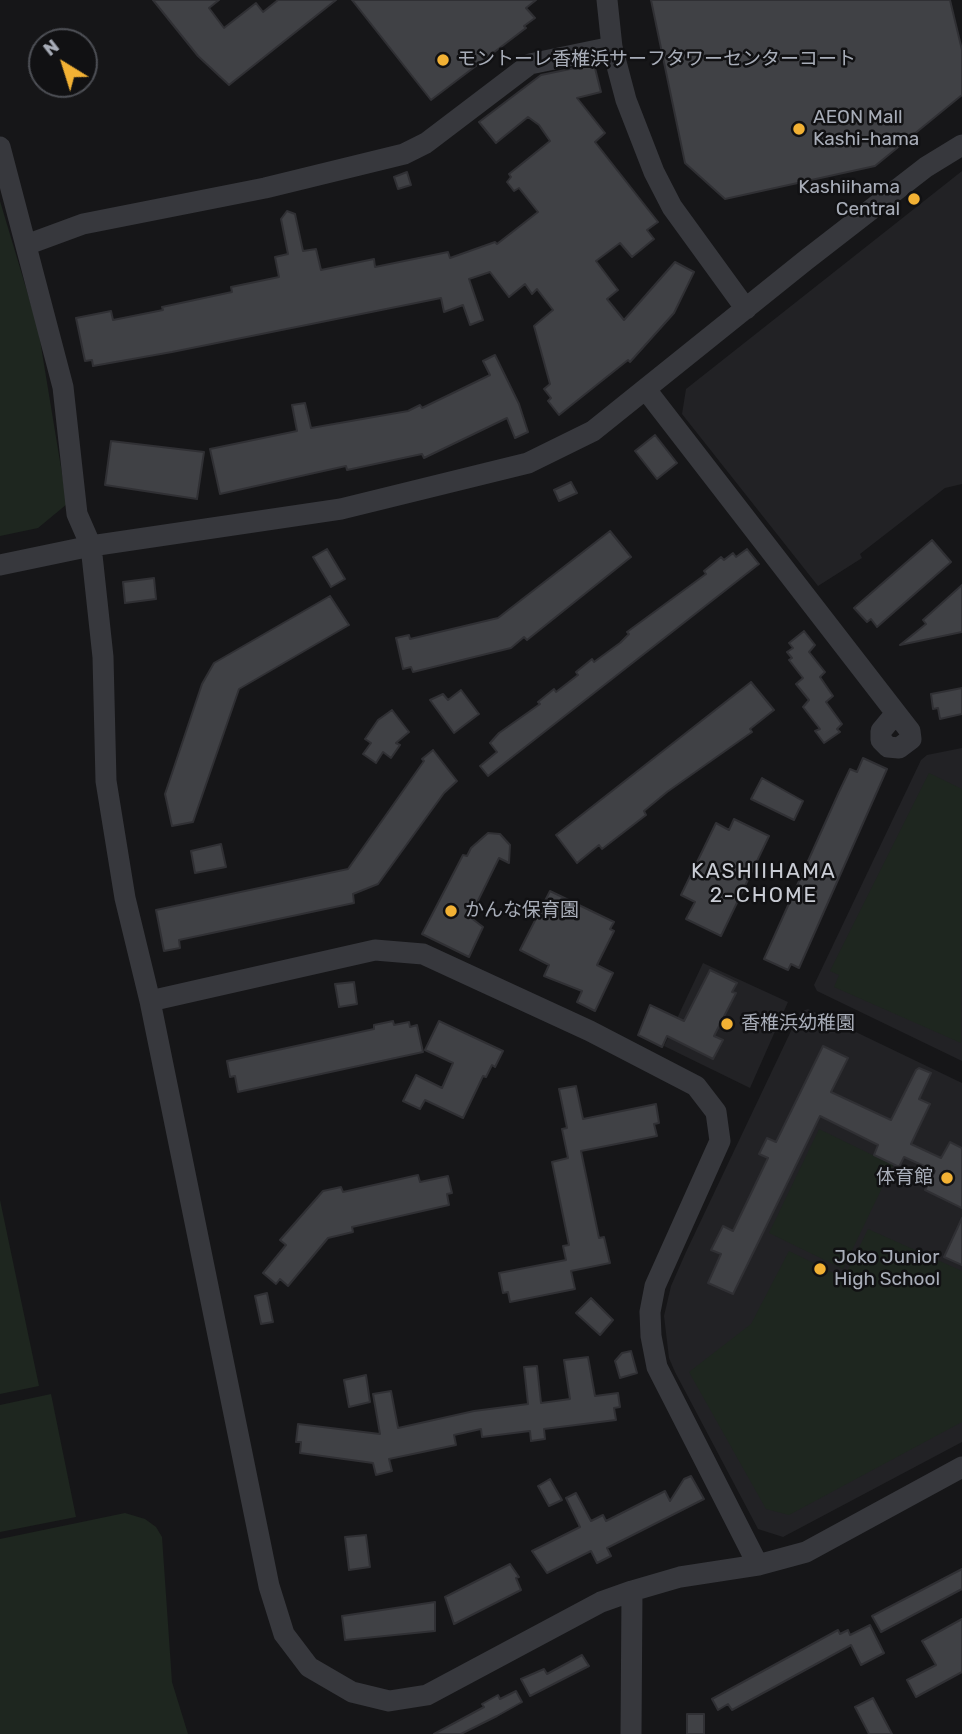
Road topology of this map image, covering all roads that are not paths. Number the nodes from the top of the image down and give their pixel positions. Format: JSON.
{"nodes":[{"id":1,"x":607,"y":0,"type":"edge"},
{"id":2,"x":612,"y":47,"type":"junction"},
{"id":3,"x":962,"y":145,"type":"edge"},
{"id":4,"x":0,"y":147,"type":"edge"},
{"id":5,"x":26,"y":245,"type":"junction"},
{"id":6,"x":746,"y":309,"type":"junction"},
{"id":7,"x":647,"y":391,"type":"junction"},
{"id":8,"x":91,"y":546,"type":"junction"},
{"id":9,"x":0,"y":565,"type":"edge"},
{"id":10,"x":896,"y":713,"type":"dead end"},
{"id":11,"x":150,"y":1001,"type":"junction"},
{"id":12,"x":962,"y":1467,"type":"edge"},
{"id":13,"x":758,"y":1566,"type":"junction"},
{"id":14,"x":632,"y":1591,"type":"junction"},
{"id":15,"x":631,"y":1734,"type":"edge"}],
"edges":[{"from":1,"to":2,"type":"street"},
{"from":2,"to":5,"type":"street"},
{"from":2,"to":6,"type":"street"},
{"from":3,"to":6,"type":"street"},
{"from":4,"to":5,"type":"street"},
{"from":5,"to":8,"type":"street"},
{"from":6,"to":7,"type":"street"},
{"from":7,"to":8,"type":"street"},
{"from":7,"to":10,"type":"street"},
{"from":8,"to":9,"type":"street"},
{"from":8,"to":11,"type":"street"},
{"from":11,"to":13,"type":"street"},
{"from":11,"to":14,"type":"street"},
{"from":12,"to":13,"type":"street"},
{"from":13,"to":14,"type":"street"},
{"from":14,"to":15,"type":"street"}]}
